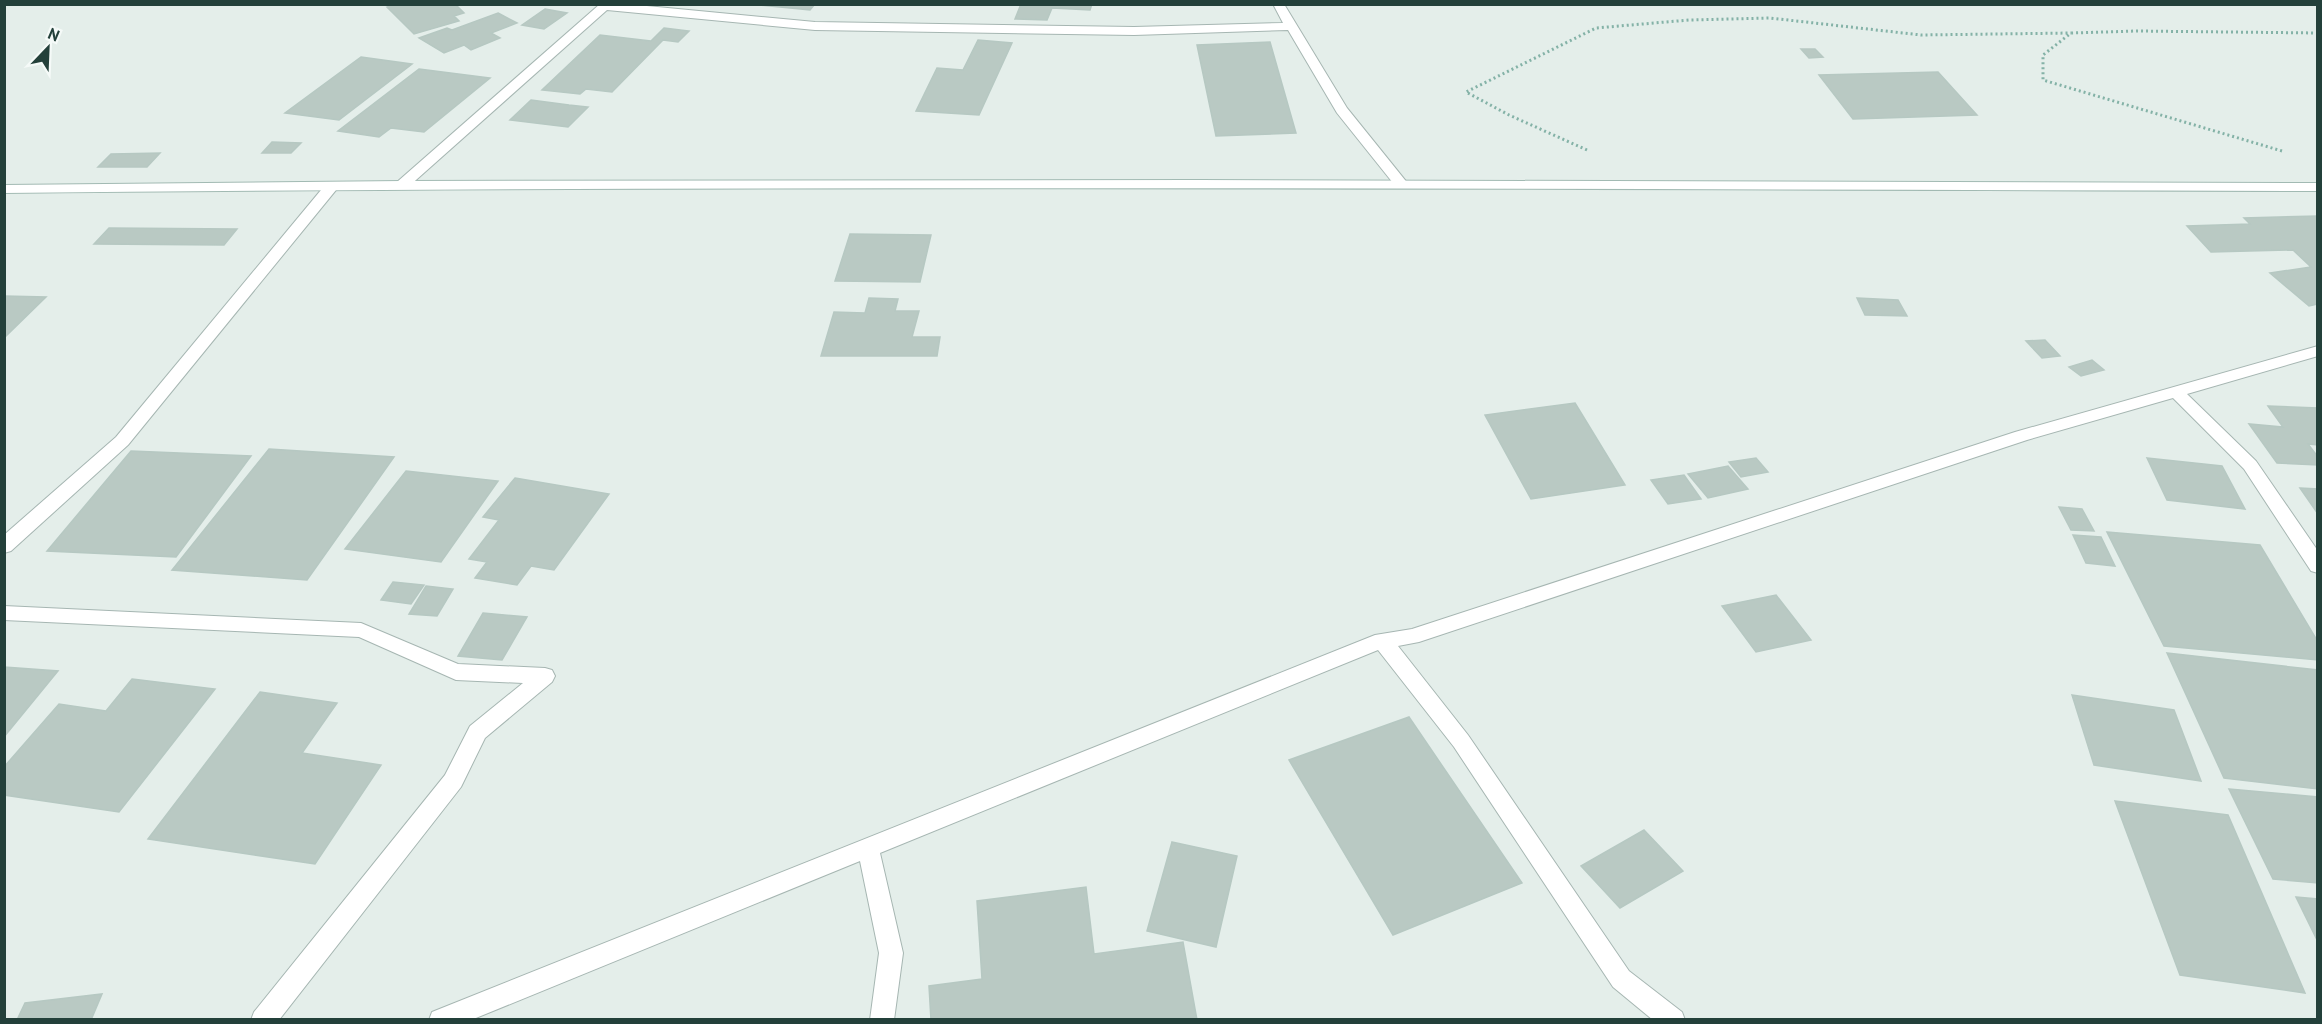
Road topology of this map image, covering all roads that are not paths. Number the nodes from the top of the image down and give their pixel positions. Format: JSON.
{"nodes":[{"id":1,"x":1278,"y":4,"type":"edge"},
{"id":2,"x":606,"y":5,"type":"edge"},
{"id":3,"x":1289,"y":26,"type":"junction"},
{"id":4,"x":402,"y":185,"type":"junction"},
{"id":5,"x":1402,"y":185,"type":"junction"},
{"id":6,"x":332,"y":187,"type":"junction"},
{"id":7,"x":2318,"y":187,"type":"edge"},
{"id":8,"x":4,"y":189,"type":"edge"},
{"id":9,"x":2318,"y":351,"type":"edge"},
{"id":10,"x":2176,"y":392,"type":"junction"},
{"id":11,"x":4,"y":546,"type":"edge"},
{"id":12,"x":2318,"y":566,"type":"edge"},
{"id":13,"x":4,"y":613,"type":"edge"},
{"id":14,"x":1382,"y":640,"type":"junction"},
{"id":15,"x":868,"y":848,"type":"junction"},
{"id":16,"x":263,"y":1020,"type":"edge"},
{"id":17,"x":441,"y":1020,"type":"edge"},
{"id":18,"x":882,"y":1020,"type":"edge"},
{"id":19,"x":1673,"y":1020,"type":"edge"}],
"edges":[{"from":1,"to":3,"type":"street"},
{"from":2,"to":3,"type":"street"},
{"from":2,"to":4,"type":"street"},
{"from":3,"to":5,"type":"street"},
{"from":4,"to":5,"type":"street"},
{"from":4,"to":6,"type":"street"},
{"from":5,"to":7,"type":"street"},
{"from":6,"to":8,"type":"street"},
{"from":6,"to":11,"type":"street"},
{"from":9,"to":10,"type":"street"},
{"from":10,"to":12,"type":"street"},
{"from":10,"to":14,"type":"street"},
{"from":13,"to":16,"type":"street"},
{"from":14,"to":15,"type":"street"},
{"from":14,"to":19,"type":"street"},
{"from":15,"to":17,"type":"street"},
{"from":15,"to":18,"type":"street"}]}
